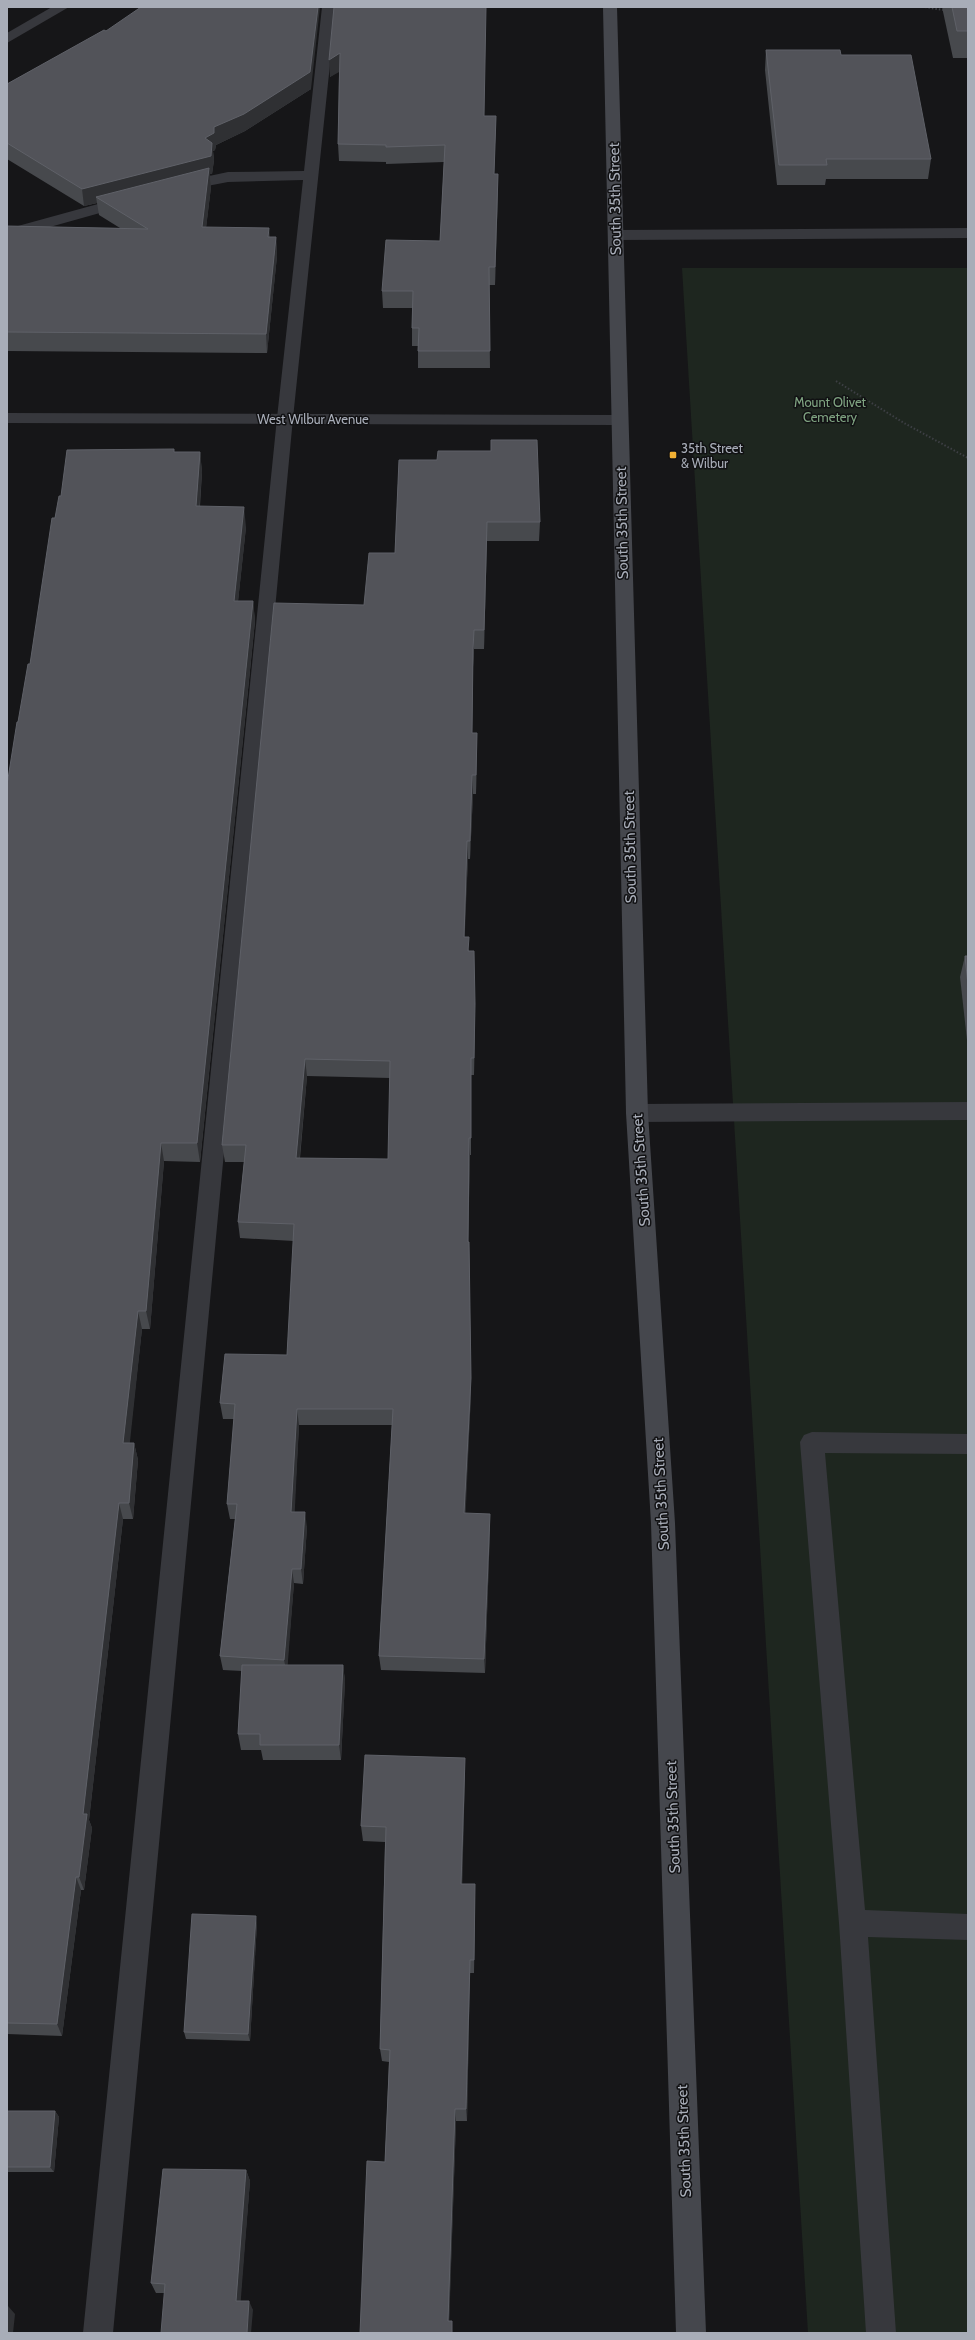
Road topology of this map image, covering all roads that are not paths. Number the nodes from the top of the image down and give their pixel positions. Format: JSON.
{"nodes":[{"id":1,"x":62,"y":7,"type":"edge"},
{"id":2,"x":329,"y":7,"type":"edge"},
{"id":3,"x":610,"y":7,"type":"edge"},
{"id":4,"x":7,"y":39,"type":"edge"},
{"id":5,"x":311,"y":175,"type":"junction"},
{"id":6,"x":164,"y":191,"type":"edge"},
{"id":7,"x":142,"y":197,"type":"edge"},
{"id":8,"x":968,"y":233,"type":"edge"},
{"id":9,"x":7,"y":234,"type":"edge"},
{"id":10,"x":616,"y":234,"type":"junction"},
{"id":11,"x":7,"y":418,"type":"edge"},
{"id":12,"x":285,"y":418,"type":"junction"},
{"id":13,"x":620,"y":420,"type":"junction"},
{"id":14,"x":968,"y":1111,"type":"edge"},
{"id":15,"x":637,"y":1113,"type":"junction"},
{"id":16,"x":968,"y":1444,"type":"edge"},
{"id":17,"x":853,"y":1923,"type":"junction"},
{"id":18,"x":968,"y":1927,"type":"edge"},
{"id":19,"x":98,"y":2333,"type":"edge"},
{"id":20,"x":691,"y":2333,"type":"edge"},
{"id":21,"x":881,"y":2333,"type":"edge"}],
"edges":[{"from":1,"to":4,"type":"street"},
{"from":2,"to":5,"type":"street"},
{"from":3,"to":10,"type":"main road","name":"South 35th Street"},
{"from":5,"to":6,"type":"street"},
{"from":5,"to":12,"type":"street"},
{"from":7,"to":9,"type":"street"},
{"from":8,"to":10,"type":"street"},
{"from":10,"to":13,"type":"main road","name":"South 35th Street"},
{"from":11,"to":12,"type":"street","name":"West Wilbur Avenue"},
{"from":12,"to":13,"type":"street","name":"West Wilbur Avenue"},
{"from":12,"to":19,"type":"street"},
{"from":13,"to":15,"type":"main road","name":"South 35th Street"},
{"from":14,"to":15,"type":"street"},
{"from":15,"to":20,"type":"main road","name":"South 35th Street"},
{"from":16,"to":17,"type":"street"},
{"from":17,"to":18,"type":"street"},
{"from":17,"to":21,"type":"street"}]}
